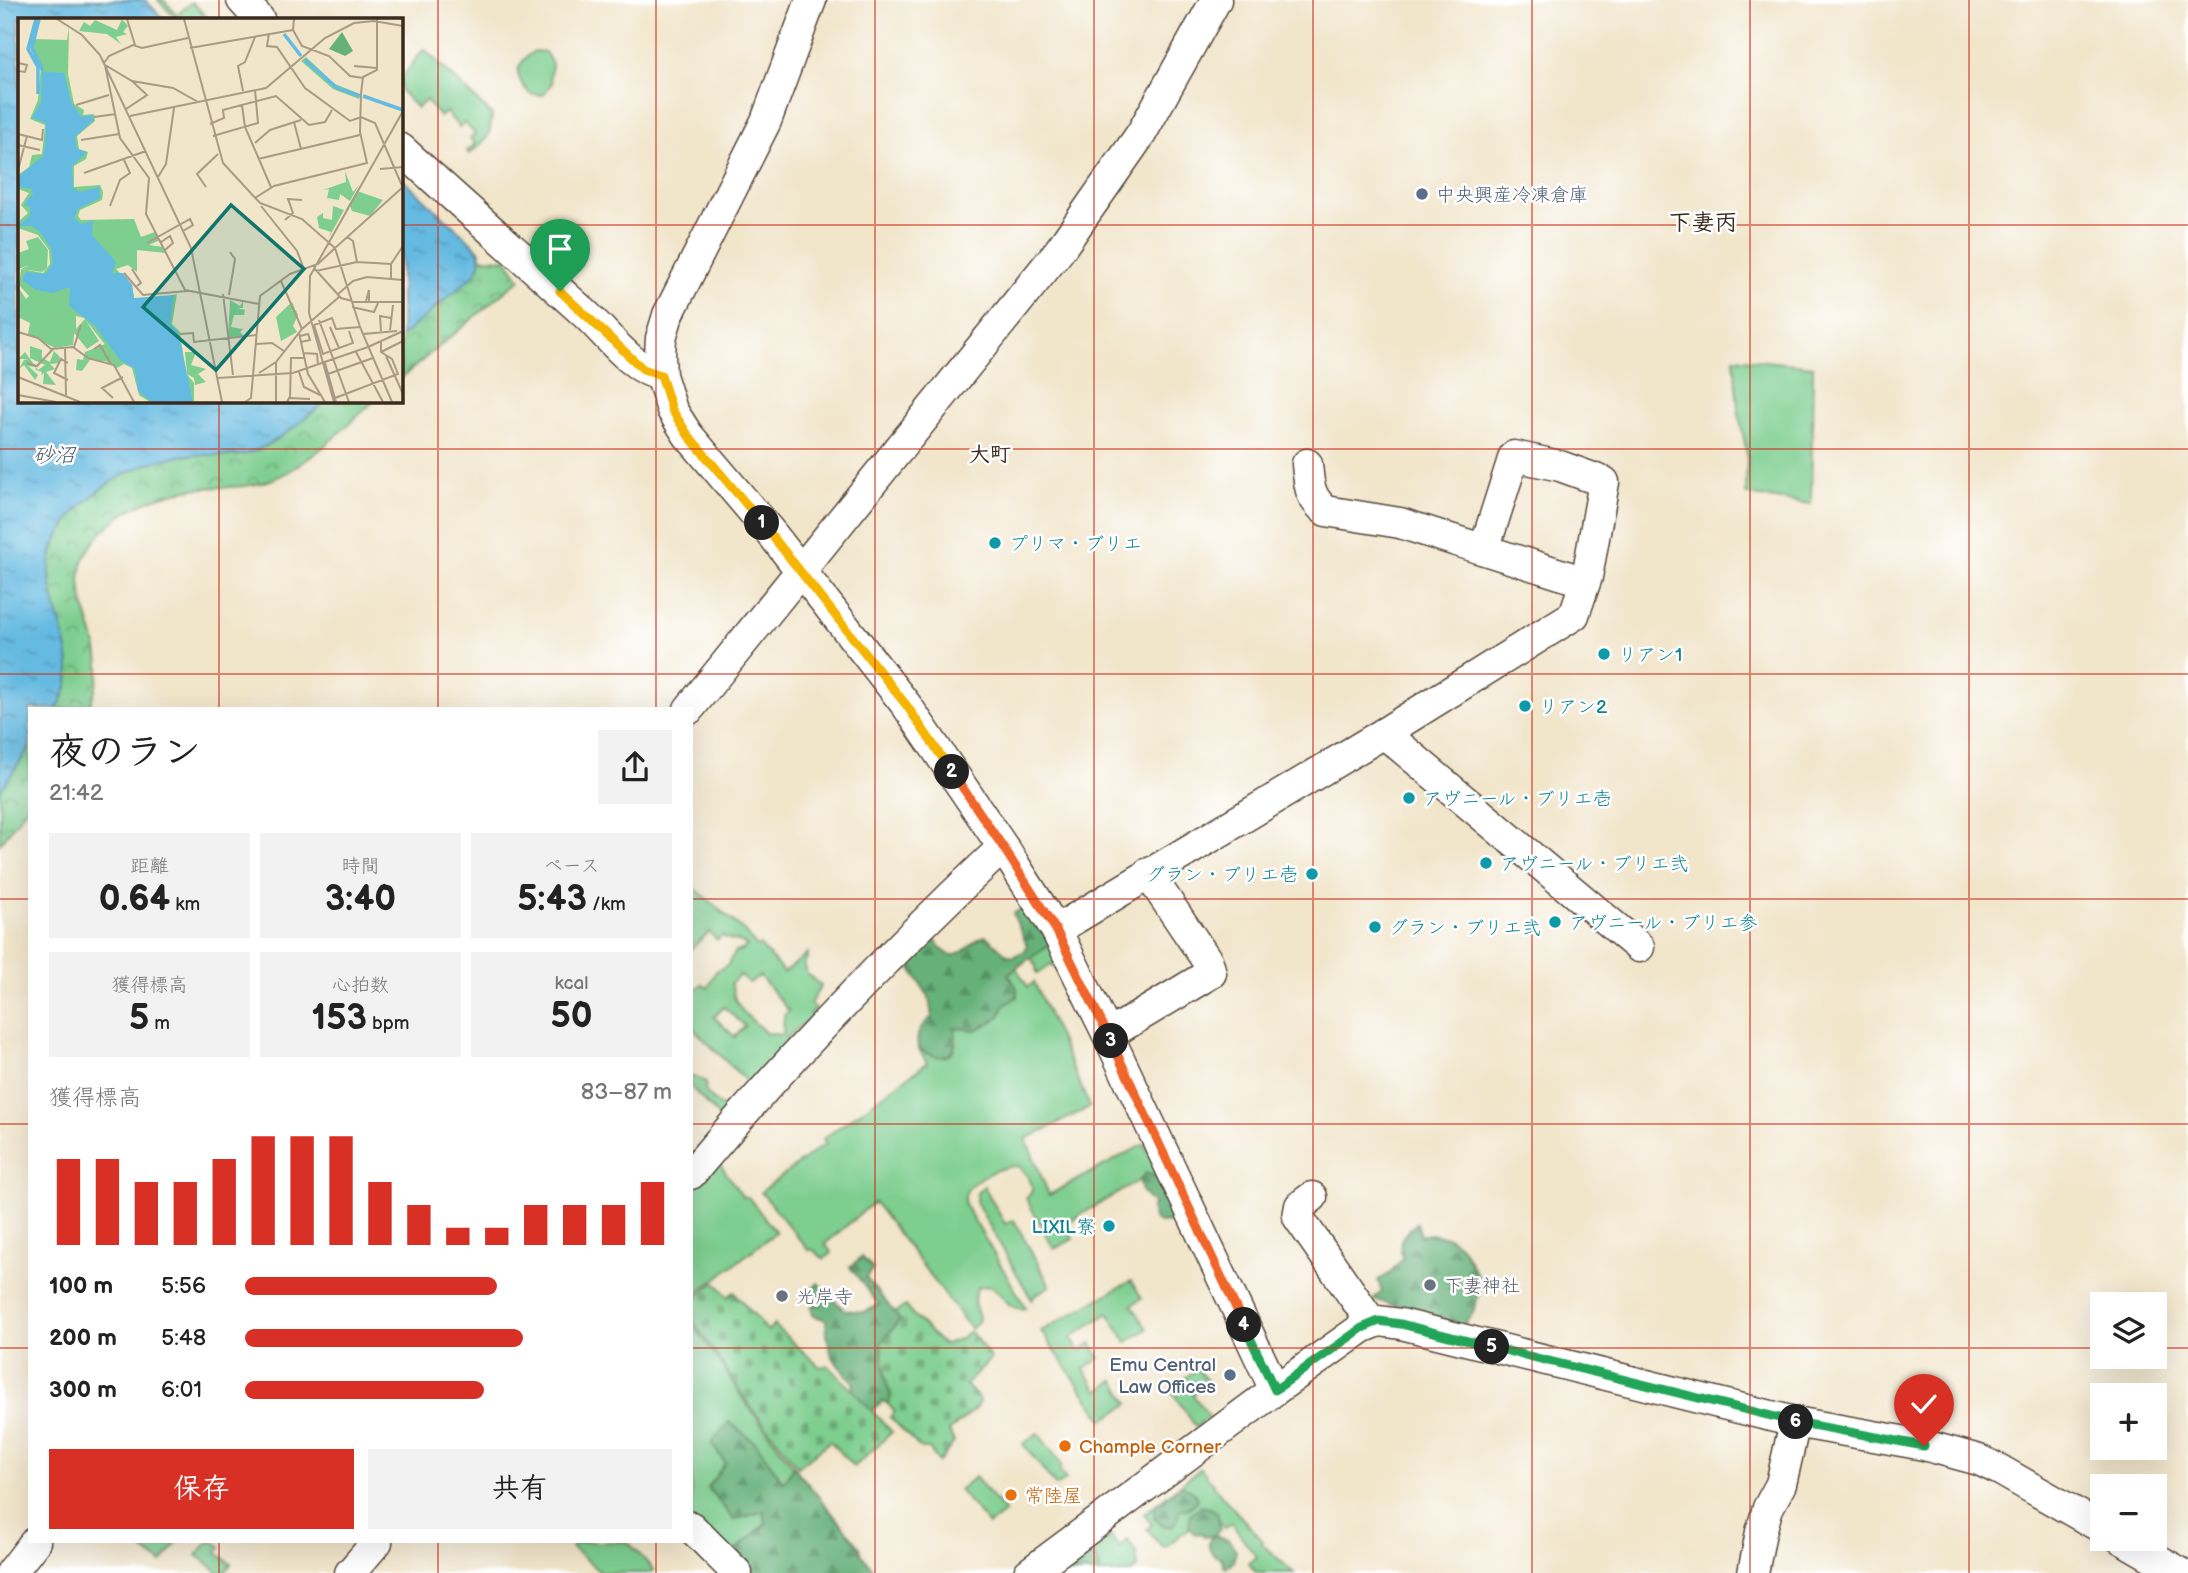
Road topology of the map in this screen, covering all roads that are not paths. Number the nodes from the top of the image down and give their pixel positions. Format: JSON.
{"nodes":[{"id":1,"x":242,"y":0,"type":"edge"},
{"id":2,"x":811,"y":0,"type":"edge"},
{"id":3,"x":1216,"y":0,"type":"edge"},
{"id":4,"x":258,"y":18,"type":"edge"},
{"id":5,"x":402,"y":150,"type":"edge"},
{"id":6,"x":661,"y":375,"type":"junction"},
{"id":7,"x":1307,"y":464,"type":"dead end"},
{"id":8,"x":1484,"y":550,"type":"junction"},
{"id":9,"x":800,"y":570,"type":"junction"},
{"id":10,"x":1585,"y":582,"type":"junction"},
{"id":11,"x":691,"y":707,"type":"edge"},
{"id":12,"x":1384,"y":733,"type":"junction"},
{"id":13,"x":1003,"y":847,"type":"junction"},
{"id":14,"x":1148,"y":873,"type":"junction"},
{"id":15,"x":1056,"y":930,"type":"junction"},
{"id":16,"x":1639,"y":947,"type":"dead end"},
{"id":17,"x":1108,"y":1035,"type":"junction"},
{"id":18,"x":693,"y":1172,"type":"edge"},
{"id":19,"x":1312,"y":1197,"type":"dead end"},
{"id":20,"x":1376,"y":1322,"type":"junction"},
{"id":21,"x":1275,"y":1390,"type":"junction"},
{"id":22,"x":1796,"y":1422,"type":"junction"},
{"id":23,"x":2090,"y":1521,"type":"edge"},
{"id":24,"x":693,"y":1529,"type":"edge"},
{"id":25,"x":34,"y":1543,"type":"edge"},
{"id":26,"x":376,"y":1543,"type":"edge"},
{"id":27,"x":2143,"y":1551,"type":"edge"},
{"id":28,"x":11,"y":1573,"type":"edge"},
{"id":29,"x":350,"y":1573,"type":"edge"},
{"id":30,"x":737,"y":1573,"type":"edge"},
{"id":31,"x":1029,"y":1573,"type":"edge"},
{"id":32,"x":1753,"y":1573,"type":"edge"},
{"id":33,"x":2181,"y":1573,"type":"edge"}],
"edges":[{"from":1,"to":4,"type":"street"},
{"from":2,"to":6,"type":"street"},
{"from":3,"to":9,"type":"street"},
{"from":5,"to":6,"type":"street"},
{"from":6,"to":9,"type":"street"},
{"from":7,"to":8,"type":"street"},
{"from":8,"to":10,"type":"street"},
{"from":8,"to":10,"type":"street"},
{"from":9,"to":11,"type":"street"},
{"from":9,"to":13,"type":"street"},
{"from":10,"to":12,"type":"street"},
{"from":12,"to":14,"type":"street"},
{"from":12,"to":16,"type":"street"},
{"from":13,"to":15,"type":"street"},
{"from":13,"to":18,"type":"street"},
{"from":14,"to":15,"type":"street"},
{"from":14,"to":17,"type":"street"},
{"from":15,"to":17,"type":"street"},
{"from":17,"to":21,"type":"street"},
{"from":19,"to":20,"type":"street"},
{"from":20,"to":21,"type":"street"},
{"from":20,"to":22,"type":"street"},
{"from":21,"to":31,"type":"street"},
{"from":22,"to":23,"type":"street"},
{"from":22,"to":32,"type":"street"},
{"from":24,"to":30,"type":"street"},
{"from":25,"to":28,"type":"street"},
{"from":26,"to":29,"type":"street"},
{"from":27,"to":33,"type":"street"}]}
